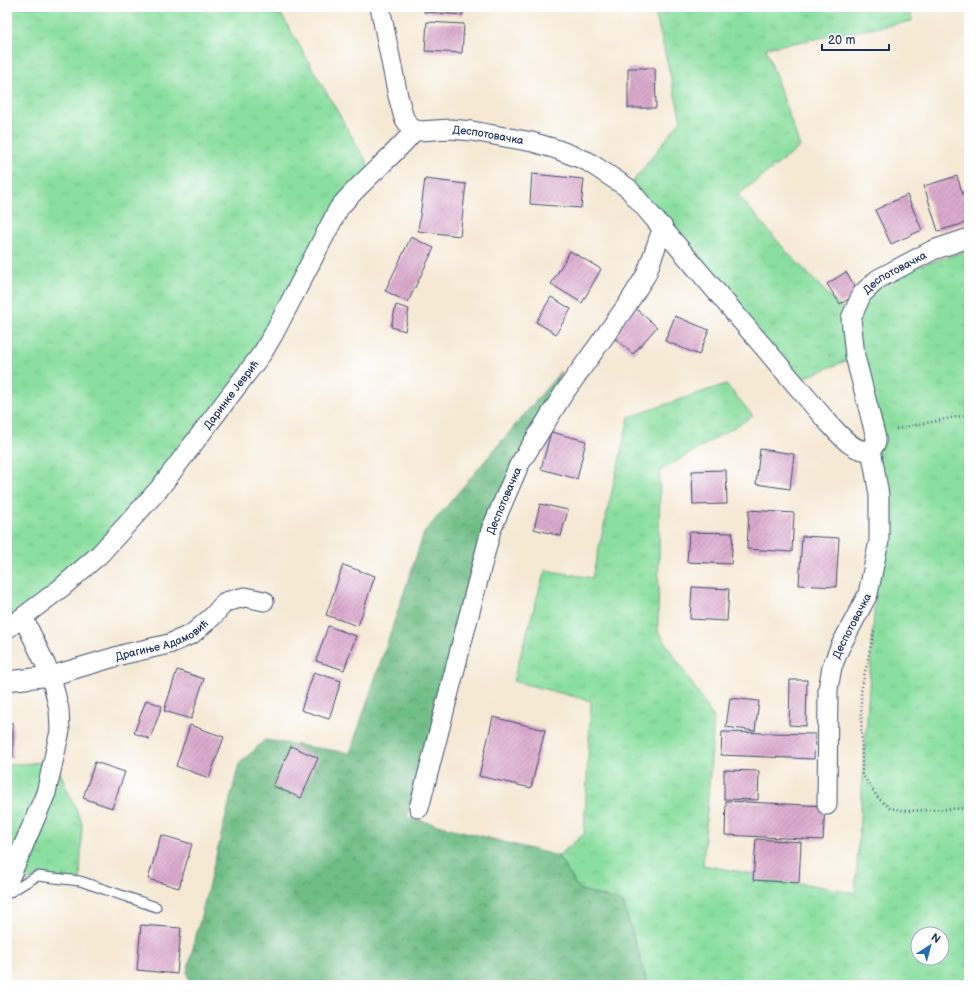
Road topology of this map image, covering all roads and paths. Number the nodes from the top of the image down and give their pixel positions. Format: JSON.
{"nodes":[{"id":1,"x":380,"y":7,"type":"edge"},
{"id":2,"x":415,"y":130,"type":"junction"},
{"id":3,"x":663,"y":227,"type":"junction"},
{"id":4,"x":969,"y":238,"type":"edge"},
{"id":5,"x":969,"y":413,"type":"edge"},
{"id":6,"x":873,"y":441,"type":"junction"},
{"id":7,"x":264,"y":601,"type":"dead end"},
{"id":8,"x":22,"y":617,"type":"junction"},
{"id":9,"x":874,"y":628,"type":"dead end"},
{"id":10,"x":7,"y":629,"type":"edge"},
{"id":11,"x":51,"y":676,"type":"junction"},
{"id":12,"x":7,"y":681,"type":"edge"},
{"id":13,"x":827,"y":804,"type":"dead end"},
{"id":14,"x":419,"y":808,"type":"dead end"},
{"id":15,"x":969,"y":808,"type":"edge"},
{"id":16,"x":7,"y":884,"type":"edge"},
{"id":17,"x":7,"y":894,"type":"edge"},
{"id":18,"x":156,"y":907,"type":"dead end"}],
"edges":[{"from":1,"to":2,"type":"street"},
{"from":2,"to":3,"type":"street","name":"Деспотовачка"},
{"from":2,"to":8,"type":"street","name":"Даринке Јеврић"},
{"from":3,"to":6,"type":"street","name":"Деспотовачка"},
{"from":3,"to":14,"type":"street","name":"Деспотовачка"},
{"from":4,"to":6,"type":"street","name":"Деспотовачка"},
{"from":5,"to":6,"type":"path"},
{"from":6,"to":13,"type":"street","name":"Деспотовачка"},
{"from":7,"to":11,"type":"street","name":"Драгиње Адамовић"},
{"from":8,"to":10,"type":"street","name":"Даринке Јеврић"},
{"from":8,"to":11,"type":"street"},
{"from":9,"to":15,"type":"path"},
{"from":11,"to":12,"type":"street","name":"Драгиње Адамовић"},
{"from":11,"to":16,"type":"street"},
{"from":17,"to":18,"type":"lane"}]}
